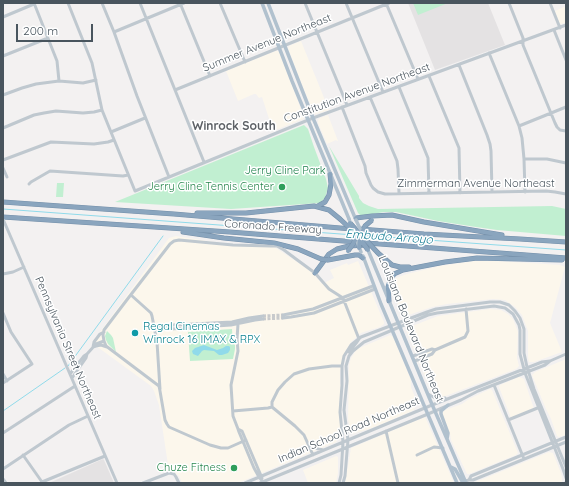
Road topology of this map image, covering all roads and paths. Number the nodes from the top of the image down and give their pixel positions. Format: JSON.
{"nodes":[{"id":1,"x":68,"y":3,"type":"edge"},
{"id":2,"x":102,"y":3,"type":"edge"},
{"id":3,"x":140,"y":3,"type":"edge"},
{"id":4,"x":182,"y":3,"type":"edge"},
{"id":5,"x":220,"y":3,"type":"edge"},
{"id":6,"x":262,"y":3,"type":"edge"},
{"id":7,"x":268,"y":3,"type":"edge"},
{"id":8,"x":305,"y":3,"type":"edge"},
{"id":9,"x":346,"y":3,"type":"edge"},
{"id":10,"x":387,"y":3,"type":"edge"},
{"id":11,"x":509,"y":3,"type":"edge"},
{"id":12,"x":550,"y":3,"type":"edge"},
{"id":13,"x":34,"y":4,"type":"edge"},
{"id":14,"x":3,"y":17,"type":"edge"},
{"id":15,"x":352,"y":18,"type":"junction"},
{"id":16,"x":146,"y":19,"type":"junction"},
{"id":17,"x":566,"y":25,"type":"edge"},
{"id":18,"x":560,"y":28,"type":"junction"},
{"id":19,"x":554,"y":30,"type":"junction"},
{"id":20,"x":114,"y":32,"type":"junction"},
{"id":21,"x":317,"y":32,"type":"junction"},
{"id":22,"x":48,"y":38,"type":"junction"},
{"id":23,"x":523,"y":41,"type":"junction"},
{"id":24,"x":285,"y":45,"type":"junction"},
{"id":25,"x":279,"y":48,"type":"junction"},
{"id":26,"x":489,"y":53,"type":"junction"},
{"id":27,"x":3,"y":56,"type":"edge"},
{"id":28,"x":566,"y":60,"type":"edge"},
{"id":29,"x":245,"y":62,"type":"junction"},
{"id":30,"x":459,"y":65,"type":"junction"},
{"id":31,"x":210,"y":76,"type":"junction"},
{"id":32,"x":429,"y":76,"type":"junction"},
{"id":33,"x":96,"y":80,"type":"junction"},
{"id":34,"x":418,"y":80,"type":"junction"},
{"id":35,"x":59,"y":81,"type":"junction"},
{"id":36,"x":399,"y":86,"type":"junction"},
{"id":37,"x":175,"y":90,"type":"junction"},
{"id":38,"x":383,"y":92,"type":"junction"},
{"id":39,"x":3,"y":95,"type":"edge"},
{"id":40,"x":370,"y":97,"type":"junction"},
{"id":41,"x":347,"y":105,"type":"junction"},
{"id":42,"x":342,"y":107,"type":"junction"},
{"id":43,"x":566,"y":107,"type":"edge"},
{"id":44,"x":102,"y":110,"type":"junction"},
{"id":45,"x":551,"y":113,"type":"junction"},
{"id":46,"x":145,"y":118,"type":"junction"},
{"id":47,"x":313,"y":118,"type":"junction"},
{"id":48,"x":308,"y":120,"type":"junction"},
{"id":49,"x":519,"y":126,"type":"junction"},
{"id":50,"x":3,"y":128,"type":"edge"},
{"id":51,"x":111,"y":132,"type":"junction"},
{"id":52,"x":566,"y":132,"type":"edge"},
{"id":53,"x":114,"y":140,"type":"junction"},
{"id":54,"x":524,"y":159,"type":"junction"},
{"id":55,"x":3,"y":160,"type":"edge"},
{"id":56,"x":204,"y":162,"type":"junction"},
{"id":57,"x":566,"y":163,"type":"edge"},
{"id":58,"x":3,"y":168,"type":"edge"},
{"id":59,"x":330,"y":174,"type":"junction"},
{"id":60,"x":128,"y":175,"type":"junction"},
{"id":61,"x":7,"y":177,"type":"dead end"},
{"id":62,"x":170,"y":177,"type":"junction"},
{"id":63,"x":29,"y":184,"type":"dead end"},
{"id":64,"x":492,"y":192,"type":"junction"},
{"id":65,"x":525,"y":192,"type":"junction"},
{"id":66,"x":398,"y":193,"type":"junction"},
{"id":67,"x":429,"y":193,"type":"junction"},
{"id":68,"x":460,"y":193,"type":"junction"},
{"id":69,"x":566,"y":194,"type":"edge"},
{"id":70,"x":3,"y":202,"type":"edge"},
{"id":71,"x":318,"y":206,"type":"junction"},
{"id":72,"x":174,"y":214,"type":"junction"},
{"id":73,"x":383,"y":215,"type":"junction"},
{"id":74,"x":3,"y":218,"type":"edge"},
{"id":75,"x":356,"y":219,"type":"junction"},
{"id":76,"x":349,"y":221,"type":"junction"},
{"id":77,"x":359,"y":225,"type":"joint"},
{"id":78,"x":154,"y":228,"type":"junction"},
{"id":79,"x":354,"y":232,"type":"junction"},
{"id":80,"x":360,"y":236,"type":"junction"},
{"id":81,"x":520,"y":239,"type":"junction"},
{"id":82,"x":566,"y":242,"type":"edge"},
{"id":83,"x":377,"y":244,"type":"junction"},
{"id":84,"x":360,"y":250,"type":"joint"},
{"id":85,"x":369,"y":251,"type":"joint"},
{"id":86,"x":339,"y":258,"type":"junction"},
{"id":87,"x":363,"y":258,"type":"junction"},
{"id":88,"x":566,"y":259,"type":"edge"},
{"id":89,"x":24,"y":267,"type":"junction"},
{"id":90,"x":420,"y":267,"type":"junction"},
{"id":91,"x":315,"y":273,"type":"junction"},
{"id":92,"x":3,"y":274,"type":"edge"},
{"id":93,"x":374,"y":287,"type":"junction"},
{"id":94,"x":131,"y":295,"type":"junction"},
{"id":95,"x":343,"y":300,"type":"junction"},
{"id":96,"x":389,"y":301,"type":"junction"},
{"id":97,"x":466,"y":307,"type":"junction"},
{"id":98,"x":3,"y":313,"type":"edge"},
{"id":99,"x":283,"y":316,"type":"tunnel mouth"},
{"id":100,"x":263,"y":317,"type":"tunnel mouth"},
{"id":101,"x":249,"y":319,"type":"junction"},
{"id":102,"x":399,"y":322,"type":"junction"},
{"id":103,"x":238,"y":324,"type":"junction"},
{"id":104,"x":391,"y":326,"type":"junction"},
{"id":105,"x":401,"y":327,"type":"junction"},
{"id":106,"x":154,"y":328,"type":"junction"},
{"id":107,"x":393,"y":331,"type":"junction"},
{"id":108,"x":104,"y":332,"type":"junction"},
{"id":109,"x":358,"y":338,"type":"junction"},
{"id":110,"x":104,"y":341,"type":"junction"},
{"id":111,"x":93,"y":347,"type":"junction"},
{"id":112,"x":107,"y":347,"type":"junction"},
{"id":113,"x":435,"y":350,"type":"junction"},
{"id":114,"x":87,"y":354,"type":"junction"},
{"id":115,"x":566,"y":354,"type":"edge"},
{"id":116,"x":413,"y":356,"type":"junction"},
{"id":117,"x":347,"y":361,"type":"junction"},
{"id":118,"x":415,"y":361,"type":"junction"},
{"id":119,"x":550,"y":361,"type":"junction"},
{"id":120,"x":342,"y":366,"type":"junction"},
{"id":121,"x":525,"y":368,"type":"junction"},
{"id":122,"x":528,"y":371,"type":"junction"},
{"id":123,"x":524,"y":373,"type":"junction"},
{"id":124,"x":3,"y":374,"type":"edge"},
{"id":125,"x":70,"y":374,"type":"junction"},
{"id":126,"x":72,"y":378,"type":"junction"},
{"id":127,"x":7,"y":381,"type":"junction"},
{"id":128,"x":493,"y":383,"type":"junction"},
{"id":129,"x":3,"y":384,"type":"edge"},
{"id":130,"x":75,"y":386,"type":"junction"},
{"id":131,"x":160,"y":391,"type":"junction"},
{"id":132,"x":342,"y":392,"type":"junction"},
{"id":133,"x":346,"y":392,"type":"junction"},
{"id":134,"x":428,"y":394,"type":"junction"},
{"id":135,"x":458,"y":395,"type":"junction"},
{"id":136,"x":432,"y":405,"type":"junction"},
{"id":137,"x":448,"y":405,"type":"junction"},
{"id":138,"x":272,"y":406,"type":"junction"},
{"id":139,"x":540,"y":407,"type":"junction"},
{"id":140,"x":425,"y":408,"type":"junction"},
{"id":141,"x":233,"y":410,"type":"junction"},
{"id":142,"x":435,"y":411,"type":"junction"},
{"id":143,"x":428,"y":414,"type":"junction"},
{"id":144,"x":88,"y":416,"type":"junction"},
{"id":145,"x":508,"y":420,"type":"junction"},
{"id":146,"x":386,"y":431,"type":"junction"},
{"id":147,"x":3,"y":434,"type":"edge"},
{"id":148,"x":566,"y":437,"type":"edge"},
{"id":149,"x":348,"y":440,"type":"junction"},
{"id":150,"x":439,"y":440,"type":"junction"},
{"id":151,"x":447,"y":440,"type":"junction"},
{"id":152,"x":244,"y":441,"type":"junction"},
{"id":153,"x":343,"y":442,"type":"junction"},
{"id":154,"x":554,"y":442,"type":"junction"},
{"id":155,"x":566,"y":442,"type":"edge"},
{"id":156,"x":309,"y":444,"type":"junction"},
{"id":157,"x":556,"y":446,"type":"junction"},
{"id":158,"x":347,"y":447,"type":"junction"},
{"id":159,"x":434,"y":447,"type":"junction"},
{"id":160,"x":443,"y":448,"type":"junction"},
{"id":161,"x":343,"y":449,"type":"junction"},
{"id":162,"x":324,"y":450,"type":"junction"},
{"id":163,"x":417,"y":454,"type":"dead end"},
{"id":164,"x":23,"y":455,"type":"junction"},
{"id":165,"x":313,"y":455,"type":"junction"},
{"id":166,"x":522,"y":455,"type":"junction"},
{"id":167,"x":105,"y":456,"type":"junction"},
{"id":168,"x":524,"y":459,"type":"junction"},
{"id":169,"x":451,"y":467,"type":"junction"},
{"id":170,"x":566,"y":467,"type":"edge"},
{"id":171,"x":254,"y":468,"type":"junction"},
{"id":172,"x":3,"y":469,"type":"edge"},
{"id":173,"x":260,"y":477,"type":"junction"},
{"id":174,"x":566,"y":478,"type":"edge"},
{"id":175,"x":3,"y":479,"type":"edge"},
{"id":176,"x":252,"y":480,"type":"junction"},
{"id":177,"x":466,"y":481,"type":"edge"},
{"id":178,"x":6,"y":483,"type":"edge"},
{"id":179,"x":117,"y":483,"type":"edge"},
{"id":180,"x":143,"y":483,"type":"edge"},
{"id":181,"x":179,"y":483,"type":"edge"},
{"id":182,"x":245,"y":483,"type":"edge"},
{"id":183,"x":262,"y":483,"type":"edge"},
{"id":184,"x":339,"y":483,"type":"edge"},
{"id":185,"x":343,"y":483,"type":"edge"},
{"id":186,"x":398,"y":483,"type":"edge"},
{"id":187,"x":457,"y":483,"type":"edge"}],
"edges":[{"from":1,"to":33,"type":"street"},
{"from":2,"to":20,"type":"street"},
{"from":3,"to":16,"type":"street"},
{"from":4,"to":16,"type":"street"},
{"from":4,"to":31,"type":"street"},
{"from":5,"to":29,"type":"street"},
{"from":6,"to":25,"type":"main road"},
{"from":7,"to":24,"type":"main road"},
{"from":8,"to":21,"type":"street"},
{"from":9,"to":15,"type":"street"},
{"from":10,"to":15,"type":"street","name":"Summer Avenue Northeast"},
{"from":10,"to":34,"type":"street"},
{"from":11,"to":23,"type":"street"},
{"from":12,"to":18,"type":"street"},
{"from":13,"to":14,"type":"street"},
{"from":13,"to":22,"type":"street"},
{"from":15,"to":21,"type":"street","name":"Summer Avenue Northeast"},
{"from":15,"to":38,"type":"street"},
{"from":16,"to":20,"type":"street"},
{"from":16,"to":37,"type":"street"},
{"from":17,"to":18,"type":"street","name":"Constitution Avenue Northeast"},
{"from":18,"to":19,"type":"street","name":"Constitution Avenue Northeast"},
{"from":19,"to":23,"type":"street","name":"Constitution Avenue Northeast"},
{"from":19,"to":28,"type":"street"},
{"from":20,"to":46,"type":"street"},
{"from":21,"to":24,"type":"street","name":"Summer Avenue Northeast"},
{"from":21,"to":41,"type":"street"},
{"from":22,"to":27,"type":"street"},
{"from":22,"to":35,"type":"street"},
{"from":23,"to":26,"type":"street","name":"Constitution Avenue Northeast"},
{"from":23,"to":45,"type":"street"},
{"from":24,"to":25,"type":"street","name":"Summer Avenue Northeast"},
{"from":24,"to":47,"type":"main road"},
{"from":25,"to":29,"type":"street","name":"Summer Avenue Northeast"},
{"from":25,"to":48,"type":"main road"},
{"from":26,"to":30,"type":"street","name":"Constitution Avenue Northeast"},
{"from":26,"to":49,"type":"street"},
{"from":29,"to":31,"type":"street","name":"Summer Avenue Northeast"},
{"from":30,"to":32,"type":"street","name":"Constitution Avenue Northeast"},
{"from":30,"to":64,"type":"street"},
{"from":31,"to":37,"type":"street","name":"Summer Avenue Northeast"},
{"from":32,"to":34,"type":"street","name":"Constitution Avenue Northeast"},
{"from":32,"to":68,"type":"street"},
{"from":33,"to":35,"type":"street"},
{"from":33,"to":44,"type":"street"},
{"from":34,"to":36,"type":"street","name":"Constitution Avenue Northeast"},
{"from":35,"to":39,"type":"street"},
{"from":36,"to":38,"type":"street","name":"Constitution Avenue Northeast"},
{"from":36,"to":67,"type":"street"},
{"from":37,"to":56,"type":"street"},
{"from":38,"to":40,"type":"street","name":"Constitution Avenue Northeast"},
{"from":40,"to":41,"type":"street","name":"Constitution Avenue Northeast"},
{"from":40,"to":66,"type":"street"},
{"from":41,"to":42,"type":"street","name":"Constitution Avenue Northeast"},
{"from":42,"to":47,"type":"street","name":"Constitution Avenue Northeast"},
{"from":42,"to":66,"type":"street","name":"Zimmerman Avenue Northeast"},
{"from":43,"to":45,"type":"street"},
{"from":44,"to":50,"type":"street"},
{"from":44,"to":51,"type":"street"},
{"from":45,"to":49,"type":"street"},
{"from":45,"to":52,"type":"street"},
{"from":46,"to":51,"type":"street"},
{"from":46,"to":62,"type":"street"},
{"from":47,"to":48,"type":"street","name":"Constitution Avenue Northeast"},
{"from":47,"to":75,"type":"main road"},
{"from":48,"to":56,"type":"street","name":"Constitution Avenue Northeast"},
{"from":48,"to":59,"type":"main road"},
{"from":49,"to":54,"type":"street"},
{"from":51,"to":53,"type":"street"},
{"from":53,"to":55,"type":"street"},
{"from":53,"to":60,"type":"street"},
{"from":54,"to":57,"type":"street"},
{"from":54,"to":65,"type":"street"},
{"from":56,"to":62,"type":"street","name":"Constitution Avenue Northeast"},
{"from":58,"to":61,"type":"street"},
{"from":59,"to":71,"type":"highway"},
{"from":59,"to":76,"type":"main road"},
{"from":60,"to":62,"type":"street","name":"Constitution Avenue Northeast"},
{"from":60,"to":63,"type":"street"},
{"from":64,"to":65,"type":"street","name":"Zimmerman Avenue Northeast"},
{"from":64,"to":68,"type":"street","name":"Zimmerman Avenue Northeast"},
{"from":65,"to":69,"type":"street","name":"Zimmerman Avenue Northeast"},
{"from":66,"to":67,"type":"street","name":"Zimmerman Avenue Northeast"},
{"from":67,"to":68,"type":"street","name":"Zimmerman Avenue Northeast"},
{"from":70,"to":72,"type":"highway","name":"Coronado Freeway"},
{"from":71,"to":72,"type":"highway"},
{"from":71,"to":79,"type":"highway","bridge":true},
{"from":72,"to":81,"type":"highway","name":"Coronado Freeway"},
{"from":73,"to":75,"type":"highway"},
{"from":73,"to":80,"type":"highway","bridge":true},
{"from":73,"to":81,"type":"highway"},
{"from":74,"to":78,"type":"highway","name":"Coronado Freeway"},
{"from":74,"to":89,"type":"street","name":"Pennsylvania Street Northeast"},
{"from":75,"to":77,"type":"main road","bridge":true},
{"from":76,"to":79,"type":"main road","bridge":true},
{"from":76,"to":80,"type":"highway","bridge":true},
{"from":77,"to":80,"type":"highway","bridge":true},
{"from":78,"to":83,"type":"highway","name":"Coronado Freeway"},
{"from":78,"to":86,"type":"highway","bridge":true},
{"from":79,"to":80,"type":"highway","bridge":true},
{"from":80,"to":84,"type":"highway","bridge":true},
{"from":80,"to":85,"type":"highway","bridge":true},
{"from":80,"to":86,"type":"highway","bridge":true},
{"from":80,"to":90,"type":"highway","bridge":true},
{"from":81,"to":82,"type":"highway","name":"Coronado Freeway"},
{"from":83,"to":88,"type":"highway","name":"Coronado Freeway"},
{"from":83,"to":91,"type":"highway"},
{"from":84,"to":87,"type":"main road","name":"Louisiana Boulevard Northeast"},
{"from":85,"to":96,"type":"main road","name":"Louisiana Boulevard Northeast"},
{"from":86,"to":87,"type":"highway"},
{"from":87,"to":93,"type":"main road","name":"Louisiana Boulevard Northeast"},
{"from":88,"to":90,"type":"highway"},
{"from":89,"to":92,"type":"street"},
{"from":89,"to":125,"type":"street","name":"Pennsylvania Street Northeast"},
{"from":90,"to":96,"type":"highway"},
{"from":91,"to":94,"type":"street"},
{"from":91,"to":95,"type":"street"},
{"from":93,"to":95,"type":"street"},
{"from":93,"to":104,"type":"main road","name":"Louisiana Boulevard Northeast"},
{"from":94,"to":106,"type":"street"},
{"from":94,"to":108,"type":"street"},
{"from":95,"to":99,"type":"street"},
{"from":95,"to":109,"type":"street"},
{"from":96,"to":102,"type":"main road","name":"Louisiana Boulevard Northeast"},
{"from":97,"to":102,"type":"street"},
{"from":97,"to":105,"type":"street"},
{"from":97,"to":113,"type":"street"},
{"from":97,"to":121,"type":"street"},
{"from":98,"to":127,"type":"street"},
{"from":100,"to":101,"type":"street"},
{"from":101,"to":103,"type":"street"},
{"from":101,"to":106,"type":"street"},
{"from":102,"to":104,"type":"street"},
{"from":102,"to":105,"type":"main road","name":"Louisiana Boulevard Northeast"},
{"from":103,"to":106,"type":"street"},
{"from":103,"to":141,"type":"street"},
{"from":104,"to":107,"type":"main road","name":"Louisiana Boulevard Northeast"},
{"from":104,"to":109,"type":"street"},
{"from":105,"to":107,"type":"street"},
{"from":105,"to":116,"type":"main road","name":"Louisiana Boulevard Northeast"},
{"from":106,"to":131,"type":"street"},
{"from":107,"to":117,"type":"street"},
{"from":107,"to":140,"type":"main road","name":"Louisiana Boulevard Northeast"},
{"from":108,"to":110,"type":"street"},
{"from":108,"to":111,"type":"street"},
{"from":109,"to":117,"type":"street"},
{"from":109,"to":120,"type":"street"},
{"from":110,"to":111,"type":"street"},
{"from":110,"to":112,"type":"street"},
{"from":111,"to":112,"type":"street"},
{"from":111,"to":114,"type":"street"},
{"from":112,"to":131,"type":"street"},
{"from":113,"to":116,"type":"street"},
{"from":113,"to":118,"type":"street"},
{"from":114,"to":125,"type":"street"},
{"from":114,"to":126,"type":"street"},
{"from":115,"to":119,"type":"street","name":"Indian School Road Northeast"},
{"from":116,"to":118,"type":"main road","name":"Louisiana Boulevard Northeast"},
{"from":117,"to":133,"type":"street"},
{"from":118,"to":134,"type":"main road","name":"Louisiana Boulevard Northeast"},
{"from":119,"to":121,"type":"street","name":"Indian School Road Northeast"},
{"from":119,"to":122,"type":"street","name":"Indian School Road Northeast"},
{"from":120,"to":132,"type":"street"},
{"from":120,"to":138,"type":"street"},
{"from":121,"to":122,"type":"street"},
{"from":121,"to":123,"type":"street"},
{"from":121,"to":128,"type":"street","name":"Indian School Road Northeast"},
{"from":122,"to":123,"type":"street","name":"Indian School Road Northeast"},
{"from":122,"to":139,"type":"street"},
{"from":123,"to":128,"type":"street","name":"Indian School Road Northeast"},
{"from":123,"to":139,"type":"street"},
{"from":124,"to":127,"type":"street"},
{"from":125,"to":126,"type":"street","name":"Pennsylvania Street Northeast"},
{"from":126,"to":130,"type":"street","name":"Pennsylvania Street Northeast"},
{"from":127,"to":129,"type":"street"},
{"from":128,"to":135,"type":"street","name":"Indian School Road Northeast"},
{"from":128,"to":137,"type":"street","name":"Indian School Road Northeast"},
{"from":128,"to":145,"type":"street"},
{"from":130,"to":144,"type":"street","name":"Pennsylvania Street Northeast"},
{"from":130,"to":147,"type":"street"},
{"from":131,"to":152,"type":"street"},
{"from":132,"to":133,"type":"street"},
{"from":132,"to":153,"type":"street"},
{"from":133,"to":149,"type":"street"},
{"from":134,"to":135,"type":"street"},
{"from":134,"to":136,"type":"main road","name":"Louisiana Boulevard Northeast"},
{"from":135,"to":136,"type":"street","name":"Indian School Road Northeast"},
{"from":136,"to":140,"type":"street","name":"Indian School Road Northeast"},
{"from":136,"to":142,"type":"main road","name":"Louisiana Boulevard Northeast"},
{"from":137,"to":142,"type":"street","name":"Indian School Road Northeast"},
{"from":137,"to":151,"type":"main road"},
{"from":138,"to":141,"type":"street"},
{"from":138,"to":156,"type":"street"},
{"from":139,"to":145,"type":"street"},
{"from":139,"to":154,"type":"street"},
{"from":140,"to":143,"type":"main road","name":"Louisiana Boulevard Northeast"},
{"from":140,"to":149,"type":"street","name":"Indian School Road Northeast"},
{"from":141,"to":152,"type":"street"},
{"from":142,"to":143,"type":"street","name":"Indian School Road Northeast"},
{"from":142,"to":151,"type":"main road","name":"Louisiana Boulevard Northeast"},
{"from":143,"to":146,"type":"street","name":"Indian School Road Northeast"},
{"from":143,"to":150,"type":"main road","name":"Louisiana Boulevard Northeast"},
{"from":144,"to":164,"type":"street"},
{"from":144,"to":167,"type":"street","name":"Pennsylvania Street Northeast"},
{"from":145,"to":166,"type":"street"},
{"from":146,"to":158,"type":"street","name":"Indian School Road Northeast"},
{"from":146,"to":186,"type":"street"},
{"from":148,"to":154,"type":"street"},
{"from":149,"to":153,"type":"street","name":"Indian School Road Northeast"},
{"from":149,"to":158,"type":"street"},
{"from":150,"to":159,"type":"street"},
{"from":150,"to":160,"type":"main road","name":"Louisiana Boulevard Northeast"},
{"from":151,"to":177,"type":"main road","name":"Louisiana Boulevard Northeast"},
{"from":152,"to":171,"type":"street"},
{"from":152,"to":173,"type":"street"},
{"from":153,"to":161,"type":"street"},
{"from":153,"to":162,"type":"street","name":"Indian School Road Northeast"},
{"from":154,"to":157,"type":"street"},
{"from":154,"to":166,"type":"street"},
{"from":155,"to":157,"type":"street"},
{"from":156,"to":162,"type":"street"},
{"from":156,"to":165,"type":"street"},
{"from":157,"to":168,"type":"street"},
{"from":157,"to":170,"type":"street"},
{"from":157,"to":174,"type":"street"},
{"from":158,"to":161,"type":"street","name":"Indian School Road Northeast"},
{"from":158,"to":185,"type":"street"},
{"from":159,"to":160,"type":"street"},
{"from":159,"to":163,"type":"street"},
{"from":160,"to":169,"type":"main road","name":"Louisiana Boulevard Northeast"},
{"from":161,"to":183,"type":"street","name":"Indian School Road Northeast"},
{"from":161,"to":184,"type":"street"},
{"from":162,"to":165,"type":"street","name":"Indian School Road Northeast"},
{"from":164,"to":167,"type":"street"},
{"from":164,"to":172,"type":"street"},
{"from":165,"to":173,"type":"street","name":"Indian School Road Northeast"},
{"from":166,"to":168,"type":"street"},
{"from":166,"to":177,"type":"street"},
{"from":167,"to":179,"type":"street","name":"Pennsylvania Street Northeast"},
{"from":168,"to":177,"type":"street"},
{"from":169,"to":177,"type":"main road"},
{"from":169,"to":187,"type":"main road","name":"Louisiana Boulevard Northeast"},
{"from":171,"to":173,"type":"street"},
{"from":171,"to":176,"type":"street"},
{"from":173,"to":176,"type":"street","name":"Indian School Road Northeast"},
{"from":173,"to":183,"type":"street"},
{"from":175,"to":178,"type":"street"},
{"from":176,"to":182,"type":"street","name":"Indian School Road Northeast"},
{"from":180,"to":181,"type":"street"}]}
